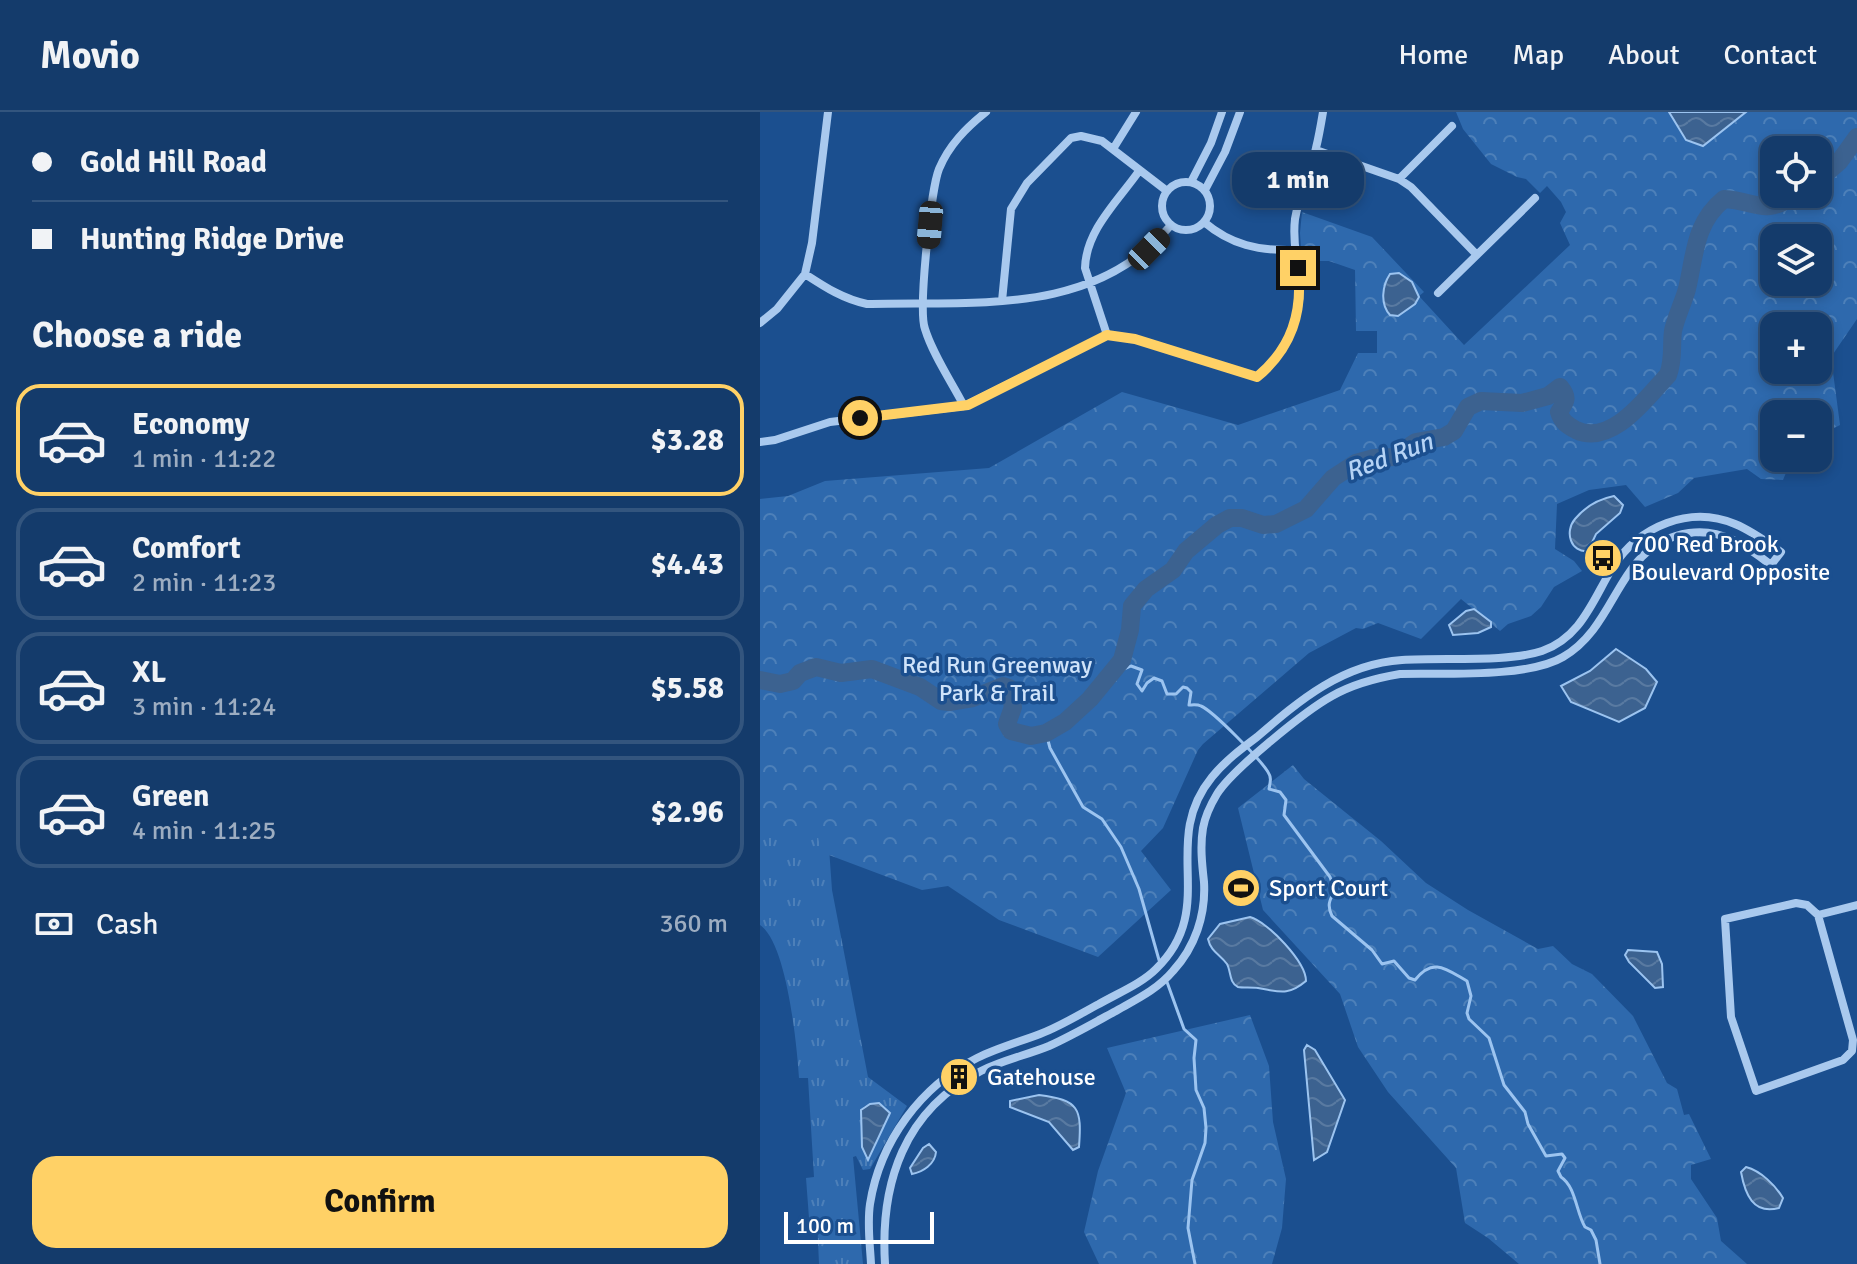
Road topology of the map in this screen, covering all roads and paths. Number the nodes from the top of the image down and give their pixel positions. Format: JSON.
{"nodes":[{"id":1,"x":828,"y":112,"type":"edge"},
{"id":2,"x":986,"y":112,"type":"edge"},
{"id":3,"x":1136,"y":112,"type":"edge"},
{"id":4,"x":1222,"y":112,"type":"edge"},
{"id":5,"x":1240,"y":112,"type":"edge"},
{"id":6,"x":1323,"y":112,"type":"edge"},
{"id":7,"x":1452,"y":126,"type":"dead end"},
{"id":8,"x":1113,"y":149,"type":"junction"},
{"id":9,"x":1316,"y":150,"type":"junction"},
{"id":10,"x":1139,"y":171,"type":"junction"},
{"id":11,"x":1399,"y":179,"type":"junction"},
{"id":12,"x":1191,"y":182,"type":"junction"},
{"id":13,"x":1205,"y":190,"type":"junction"},
{"id":14,"x":1167,"y":191,"type":"junction"},
{"id":15,"x":1535,"y":198,"type":"dead end"},
{"id":16,"x":1204,"y":222,"type":"junction"},
{"id":17,"x":1171,"y":225,"type":"junction"},
{"id":18,"x":1294,"y":250,"type":"junction"},
{"id":19,"x":1477,"y":255,"type":"junction"},
{"id":20,"x":805,"y":274,"type":"junction"},
{"id":21,"x":1091,"y":284,"type":"junction"},
{"id":22,"x":1438,"y":293,"type":"dead end"},
{"id":23,"x":1002,"y":301,"type":"junction"},
{"id":24,"x":923,"y":302,"type":"junction"},
{"id":25,"x":760,"y":323,"type":"edge"},
{"id":26,"x":1107,"y":335,"type":"junction"},
{"id":27,"x":964,"y":406,"type":"junction"},
{"id":28,"x":760,"y":442,"type":"edge"},
{"id":29,"x":1857,"y":905,"type":"edge"},
{"id":30,"x":1818,"y":915,"type":"junction"},
{"id":31,"x":871,"y":1264,"type":"edge"},
{"id":32,"x":885,"y":1264,"type":"edge"}],
"edges":[{"from":1,"to":20,"type":"street"},
{"from":2,"to":24,"type":"street"},
{"from":3,"to":8,"type":"street"},
{"from":4,"to":12,"type":"street"},
{"from":5,"to":13,"type":"street"},
{"from":6,"to":9,"type":"street"},
{"from":7,"to":11,"type":"street"},
{"from":8,"to":10,"type":"street"},
{"from":8,"to":23,"type":"street"},
{"from":9,"to":11,"type":"street"},
{"from":9,"to":18,"type":"street"},
{"from":10,"to":14,"type":"street"},
{"from":10,"to":21,"type":"street"},
{"from":11,"to":19,"type":"street"},
{"from":12,"to":13,"type":"street"},
{"from":12,"to":14,"type":"street"},
{"from":13,"to":16,"type":"street"},
{"from":14,"to":17,"type":"street"},
{"from":15,"to":19,"type":"street"},
{"from":16,"to":17,"type":"street"},
{"from":16,"to":18,"type":"street"},
{"from":17,"to":21,"type":"street"},
{"from":18,"to":26,"type":"street"},
{"from":19,"to":22,"type":"street"},
{"from":20,"to":24,"type":"street"},
{"from":20,"to":25,"type":"street"},
{"from":21,"to":23,"type":"street"},
{"from":21,"to":26,"type":"street"},
{"from":23,"to":24,"type":"street"},
{"from":24,"to":27,"type":"street"},
{"from":26,"to":27,"type":"street"},
{"from":27,"to":28,"type":"street"},
{"from":29,"to":30,"type":"street"},
{"from":30,"to":30,"type":"street"},
{"from":31,"to":32,"type":"street"}]}
